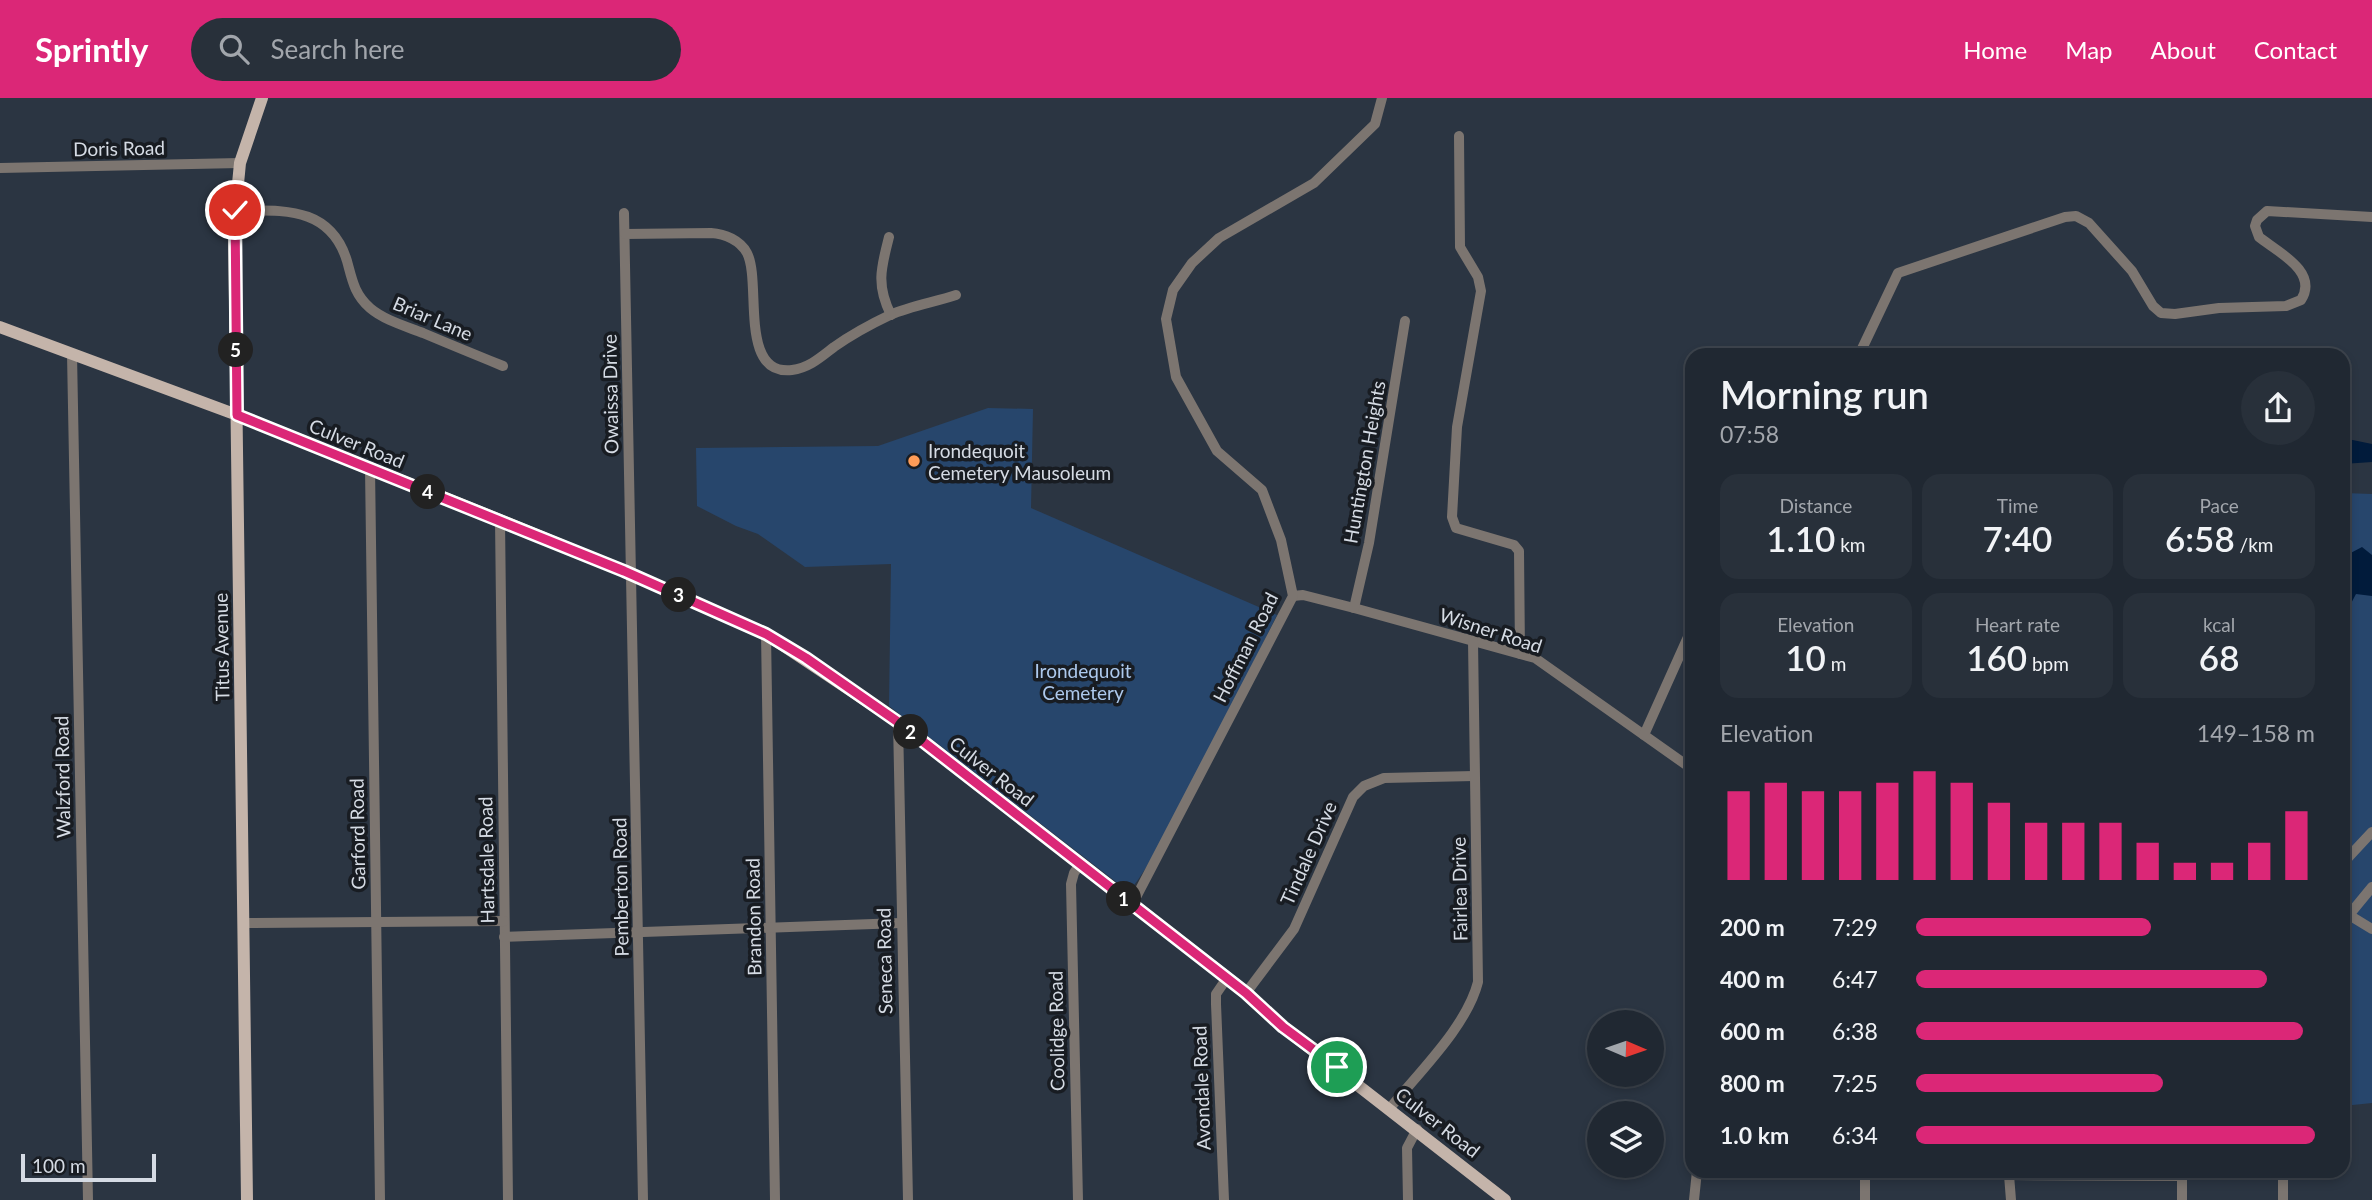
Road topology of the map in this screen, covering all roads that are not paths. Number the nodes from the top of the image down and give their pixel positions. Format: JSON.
{"nodes":[{"id":1,"x":261,"y":98,"type":"edge"},
{"id":2,"x":1382,"y":98,"type":"edge"},
{"id":3,"x":1459,"y":136,"type":"dead end"},
{"id":4,"x":240,"y":163,"type":"junction"},
{"id":5,"x":0,"y":168,"type":"edge"},
{"id":6,"x":235,"y":210,"type":"junction"},
{"id":7,"x":624,"y":213,"type":"dead end"},
{"id":8,"x":2372,"y":217,"type":"edge"},
{"id":9,"x":625,"y":234,"type":"junction"},
{"id":10,"x":889,"y":237,"type":"dead end"},
{"id":11,"x":956,"y":295,"type":"dead end"},
{"id":12,"x":891,"y":315,"type":"junction"},
{"id":13,"x":1405,"y":321,"type":"dead end"},
{"id":14,"x":0,"y":327,"type":"edge"},
{"id":15,"x":1862,"y":348,"type":"edge"},
{"id":16,"x":72,"y":354,"type":"junction"},
{"id":17,"x":503,"y":366,"type":"dead end"},
{"id":18,"x":237,"y":415,"type":"junction"},
{"id":19,"x":370,"y":468,"type":"junction"},
{"id":20,"x":500,"y":520,"type":"junction"},
{"id":21,"x":630,"y":574,"type":"junction"},
{"id":22,"x":1293,"y":596,"type":"junction"},
{"id":23,"x":1353,"y":608,"type":"junction"},
{"id":24,"x":766,"y":634,"type":"junction"},
{"id":25,"x":1473,"y":641,"type":"junction"},
{"id":26,"x":1685,"y":646,"type":"edge"},
{"id":27,"x":1520,"y":654,"type":"junction"},
{"id":28,"x":898,"y":722,"type":"junction"},
{"id":29,"x":1644,"y":735,"type":"junction"},
{"id":30,"x":1685,"y":764,"type":"edge"},
{"id":31,"x":1474,"y":776,"type":"junction"},
{"id":32,"x":2372,"y":832,"type":"edge"},
{"id":33,"x":2350,"y":856,"type":"edge"},
{"id":34,"x":1080,"y":864,"type":"junction"},
{"id":35,"x":2372,"y":887,"type":"edge"},
{"id":36,"x":1132,"y":905,"type":"junction"},
{"id":37,"x":2350,"y":911,"type":"edge"},
{"id":38,"x":2350,"y":917,"type":"edge"},
{"id":39,"x":504,"y":921,"type":"junction"},
{"id":40,"x":376,"y":922,"type":"junction"},
{"id":41,"x":244,"y":923,"type":"junction"},
{"id":42,"x":901,"y":923,"type":"junction"},
{"id":43,"x":770,"y":928,"type":"junction"},
{"id":44,"x":2372,"y":929,"type":"edge"},
{"id":45,"x":638,"y":933,"type":"junction"},
{"id":46,"x":504,"y":937,"type":"junction"},
{"id":47,"x":1227,"y":978,"type":"junction"},
{"id":48,"x":1246,"y":993,"type":"junction"},
{"id":49,"x":1390,"y":1108,"type":"junction"},
{"id":50,"x":1417,"y":1129,"type":"junction"},
{"id":51,"x":1696,"y":1178,"type":"edge"},
{"id":52,"x":1865,"y":1178,"type":"edge"},
{"id":53,"x":2006,"y":1178,"type":"edge"},
{"id":54,"x":2182,"y":1178,"type":"edge"},
{"id":55,"x":2283,"y":1178,"type":"edge"},
{"id":56,"x":88,"y":1200,"type":"edge"},
{"id":57,"x":247,"y":1200,"type":"edge"},
{"id":58,"x":380,"y":1200,"type":"edge"},
{"id":59,"x":509,"y":1200,"type":"edge"},
{"id":60,"x":643,"y":1200,"type":"edge"},
{"id":61,"x":775,"y":1200,"type":"edge"},
{"id":62,"x":908,"y":1200,"type":"edge"},
{"id":63,"x":1078,"y":1200,"type":"edge"},
{"id":64,"x":1224,"y":1200,"type":"edge"},
{"id":65,"x":1408,"y":1200,"type":"edge"},
{"id":66,"x":1505,"y":1200,"type":"edge"},
{"id":67,"x":1694,"y":1200,"type":"edge"},
{"id":68,"x":1865,"y":1200,"type":"edge"},
{"id":69,"x":2011,"y":1200,"type":"edge"},
{"id":70,"x":2182,"y":1200,"type":"edge"},
{"id":71,"x":2283,"y":1200,"type":"edge"}],
"edges":[{"from":1,"to":4,"type":"main road","name":"Titus Avenue"},
{"from":2,"to":22,"type":"street","name":"Hoffman Road"},
{"from":3,"to":27,"type":"street"},
{"from":4,"to":5,"type":"street","name":"Doris Road"},
{"from":4,"to":6,"type":"main road","name":"Titus Avenue"},
{"from":6,"to":17,"type":"street","name":"Briar Lane"},
{"from":6,"to":18,"type":"main road","name":"Titus Avenue"},
{"from":7,"to":9,"type":"street","name":"Owaissa Drive"},
{"from":8,"to":15,"type":"street"},
{"from":9,"to":12,"type":"street"},
{"from":9,"to":21,"type":"street","name":"Owaissa Drive"},
{"from":10,"to":12,"type":"street"},
{"from":11,"to":12,"type":"street"},
{"from":13,"to":23,"type":"street","name":"Huntington Heights"},
{"from":14,"to":16,"type":"main road","name":"Culver Road"},
{"from":16,"to":18,"type":"main road","name":"Culver Road"},
{"from":16,"to":56,"type":"street","name":"Walzford Road"},
{"from":18,"to":19,"type":"main road","name":"Culver Road"},
{"from":18,"to":41,"type":"main road","name":"Titus Avenue"},
{"from":19,"to":20,"type":"main road","name":"Culver Road"},
{"from":19,"to":40,"type":"street","name":"Garford Road"},
{"from":20,"to":21,"type":"main road","name":"Culver Road"},
{"from":20,"to":39,"type":"street","name":"Hartsdale Road"},
{"from":21,"to":24,"type":"main road","name":"Culver Road"},
{"from":21,"to":45,"type":"street","name":"Pemberton Road"},
{"from":22,"to":23,"type":"street","name":"Wisner Road"},
{"from":22,"to":36,"type":"street","name":"Hoffman Road"},
{"from":23,"to":25,"type":"street","name":"Wisner Road"},
{"from":24,"to":28,"type":"main road","name":"Culver Road"},
{"from":24,"to":43,"type":"street","name":"Brandon Road"},
{"from":25,"to":27,"type":"street","name":"Wisner Road"},
{"from":25,"to":31,"type":"street","name":"Fairlea Drive"},
{"from":26,"to":29,"type":"street"},
{"from":27,"to":29,"type":"street","name":"Wisner Road"},
{"from":28,"to":34,"type":"main road","name":"Culver Road"},
{"from":28,"to":42,"type":"street","name":"Seneca Road"},
{"from":29,"to":30,"type":"street","name":"Wisner Road"},
{"from":31,"to":48,"type":"street","name":"Tindale Drive"},
{"from":31,"to":49,"type":"street","name":"Fairlea Drive"},
{"from":32,"to":33,"type":"street"},
{"from":34,"to":36,"type":"main road","name":"Culver Road"},
{"from":34,"to":63,"type":"street","name":"Coolidge Road"},
{"from":35,"to":37,"type":"street"},
{"from":36,"to":47,"type":"main road","name":"Culver Road"},
{"from":38,"to":44,"type":"street"},
{"from":39,"to":40,"type":"street"},
{"from":39,"to":46,"type":"street","name":"Hartsdale Road"},
{"from":40,"to":41,"type":"street"},
{"from":40,"to":58,"type":"street","name":"Garford Road"},
{"from":41,"to":57,"type":"main road","name":"Titus Avenue"},
{"from":42,"to":43,"type":"street"},
{"from":42,"to":62,"type":"street","name":"Seneca Road"},
{"from":43,"to":45,"type":"street"},
{"from":43,"to":61,"type":"street","name":"Brandon Road"},
{"from":45,"to":46,"type":"street"},
{"from":45,"to":60,"type":"street","name":"Pemberton Road"},
{"from":46,"to":59,"type":"street","name":"Hartsdale Road"},
{"from":47,"to":48,"type":"main road","name":"Culver Road"},
{"from":47,"to":64,"type":"street","name":"Avondale Road"},
{"from":48,"to":49,"type":"main road","name":"Culver Road"},
{"from":49,"to":50,"type":"main road","name":"Culver Road"},
{"from":50,"to":65,"type":"street"},
{"from":50,"to":66,"type":"main road","name":"Culver Road"},
{"from":51,"to":67,"type":"street"},
{"from":52,"to":68,"type":"street"},
{"from":53,"to":69,"type":"street"},
{"from":54,"to":70,"type":"street"},
{"from":55,"to":71,"type":"street"}]}
